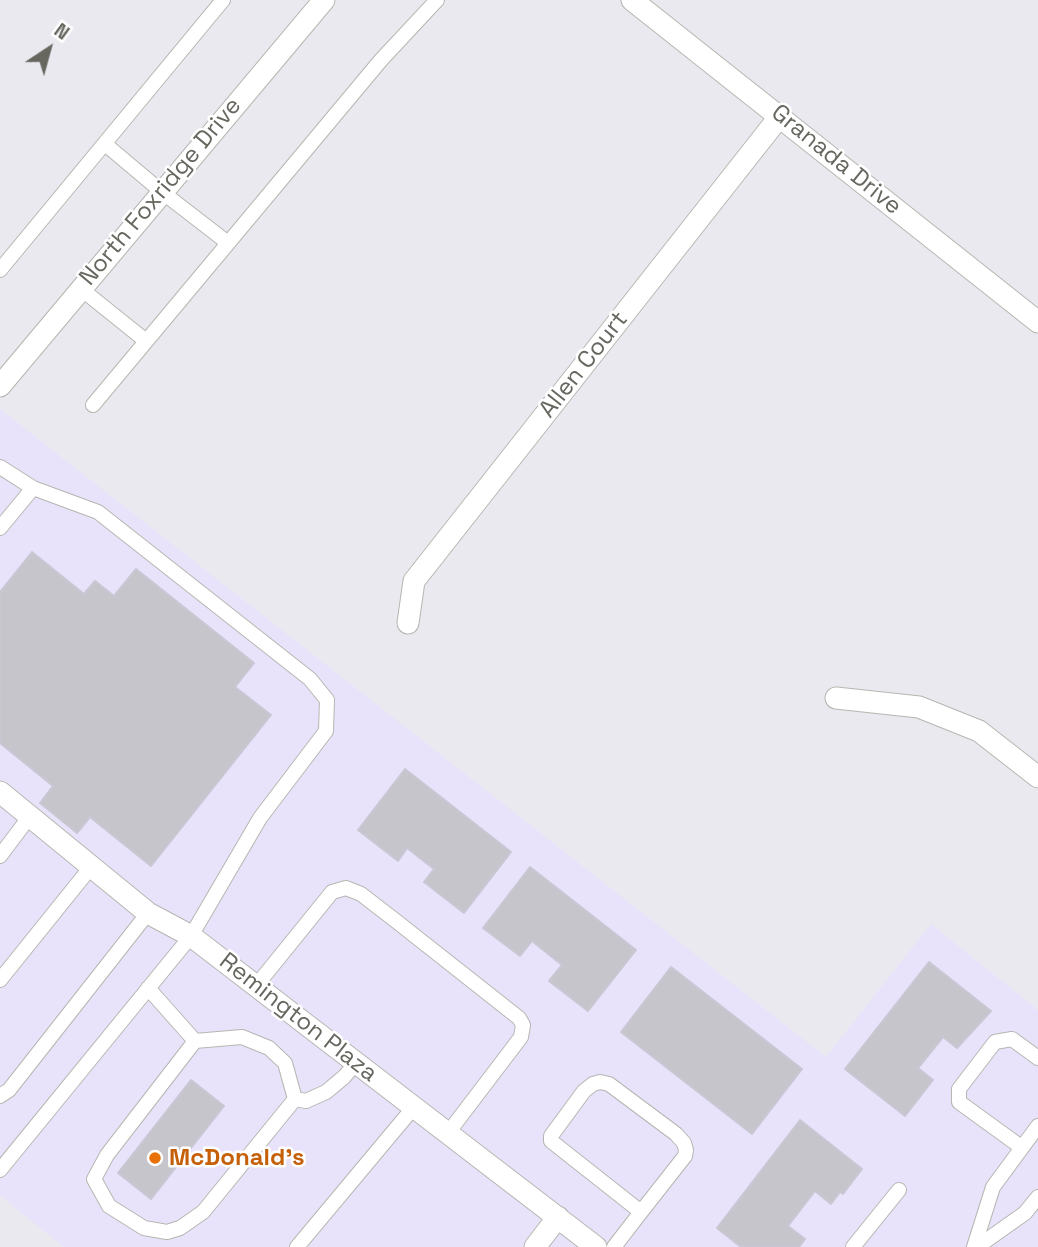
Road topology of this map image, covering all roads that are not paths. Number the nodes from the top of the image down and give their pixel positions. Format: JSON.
{"nodes":[{"id":1,"x":223,"y":0,"type":"edge"},
{"id":2,"x":324,"y":0,"type":"edge"},
{"id":3,"x":437,"y":0,"type":"edge"},
{"id":4,"x":632,"y":0,"type":"edge"},
{"id":5,"x":780,"y":116,"type":"junction"},
{"id":6,"x":105,"y":144,"type":"junction"},
{"id":7,"x":162,"y":192,"type":"junction"},
{"id":8,"x":228,"y":243,"type":"junction"},
{"id":9,"x":0,"y":270,"type":"edge"},
{"id":10,"x":80,"y":288,"type":"junction"},
{"id":11,"x":1038,"y":322,"type":"edge"},
{"id":12,"x":146,"y":341,"type":"junction"},
{"id":13,"x":0,"y":386,"type":"edge"},
{"id":14,"x":93,"y":405,"type":"dead end"},
{"id":15,"x":0,"y":467,"type":"edge"},
{"id":16,"x":33,"y":488,"type":"junction"},
{"id":17,"x":0,"y":528,"type":"edge"},
{"id":18,"x":408,"y":623,"type":"dead end"},
{"id":19,"x":836,"y":698,"type":"dead end"},
{"id":20,"x":1038,"y":777,"type":"edge"},
{"id":21,"x":0,"y":792,"type":"edge"},
{"id":22,"x":30,"y":816,"type":"junction"},
{"id":23,"x":0,"y":856,"type":"edge"},
{"id":24,"x":91,"y":867,"type":"junction"},
{"id":25,"x":148,"y":913,"type":"junction"},
{"id":26,"x":191,"y":936,"type":"junction"},
{"id":27,"x":0,"y":980,"type":"edge"},
{"id":28,"x":256,"y":986,"type":"junction"},
{"id":29,"x":148,"y":988,"type":"junction"},
{"id":30,"x":195,"y":1041,"type":"junction"},
{"id":31,"x":1038,"y":1058,"type":"edge"},
{"id":32,"x":356,"y":1063,"type":"junction"},
{"id":33,"x":0,"y":1096,"type":"edge"},
{"id":34,"x":295,"y":1099,"type":"junction"},
{"id":35,"x":414,"y":1107,"type":"junction"},
{"id":36,"x":1038,"y":1126,"type":"edge"},
{"id":37,"x":448,"y":1133,"type":"junction"},
{"id":38,"x":1021,"y":1147,"type":"junction"},
{"id":39,"x":0,"y":1170,"type":"edge"},
{"id":40,"x":899,"y":1190,"type":"dead end"},
{"id":41,"x":1038,"y":1197,"type":"edge"},
{"id":42,"x":641,"y":1212,"type":"junction"},
{"id":43,"x":558,"y":1217,"type":"junction"},
{"id":44,"x":297,"y":1247,"type":"edge"},
{"id":45,"x":535,"y":1247,"type":"edge"},
{"id":46,"x":597,"y":1247,"type":"edge"},
{"id":47,"x":614,"y":1247,"type":"edge"},
{"id":48,"x":853,"y":1247,"type":"edge"},
{"id":49,"x":976,"y":1247,"type":"edge"}],
"edges":[{"from":1,"to":6,"type":"lane"},
{"from":2,"to":7,"type":"street","name":"North Foxridge Drive"},
{"from":3,"to":8,"type":"lane"},
{"from":4,"to":5,"type":"street","name":"Granada Drive"},
{"from":5,"to":11,"type":"street","name":"Granada Drive"},
{"from":5,"to":18,"type":"street","name":"Allen Court"},
{"from":6,"to":7,"type":"lane"},
{"from":6,"to":9,"type":"lane"},
{"from":7,"to":8,"type":"lane"},
{"from":7,"to":10,"type":"street","name":"North Foxridge Drive"},
{"from":8,"to":12,"type":"lane"},
{"from":10,"to":12,"type":"lane"},
{"from":10,"to":13,"type":"street","name":"North Foxridge Drive"},
{"from":12,"to":14,"type":"lane"},
{"from":15,"to":16,"type":"lane"},
{"from":16,"to":17,"type":"lane"},
{"from":16,"to":26,"type":"lane"},
{"from":19,"to":20,"type":"street"},
{"from":21,"to":22,"type":"street","name":"Remington Plaza"},
{"from":22,"to":23,"type":"lane"},
{"from":22,"to":24,"type":"street","name":"Remington Plaza"},
{"from":24,"to":25,"type":"street","name":"Remington Plaza"},
{"from":24,"to":27,"type":"lane"},
{"from":25,"to":26,"type":"street","name":"Remington Plaza"},
{"from":25,"to":33,"type":"lane"},
{"from":26,"to":28,"type":"street","name":"Remington Plaza"},
{"from":26,"to":29,"type":"lane"},
{"from":28,"to":32,"type":"street","name":"Remington Plaza"},
{"from":28,"to":37,"type":"lane"},
{"from":29,"to":30,"type":"lane"},
{"from":29,"to":39,"type":"lane"},
{"from":30,"to":34,"type":"lane"},
{"from":30,"to":34,"type":"lane"},
{"from":31,"to":38,"type":"lane"},
{"from":32,"to":34,"type":"lane"},
{"from":32,"to":35,"type":"street","name":"Remington Plaza"},
{"from":35,"to":37,"type":"street","name":"Remington Plaza"},
{"from":35,"to":44,"type":"lane"},
{"from":36,"to":38,"type":"lane"},
{"from":37,"to":43,"type":"street","name":"Remington Plaza"},
{"from":38,"to":49,"type":"lane"},
{"from":40,"to":48,"type":"lane"},
{"from":41,"to":49,"type":"lane"},
{"from":42,"to":42,"type":"lane"},
{"from":42,"to":47,"type":"lane"},
{"from":43,"to":45,"type":"street"},
{"from":43,"to":46,"type":"street","name":"Remington Plaza"}]}
